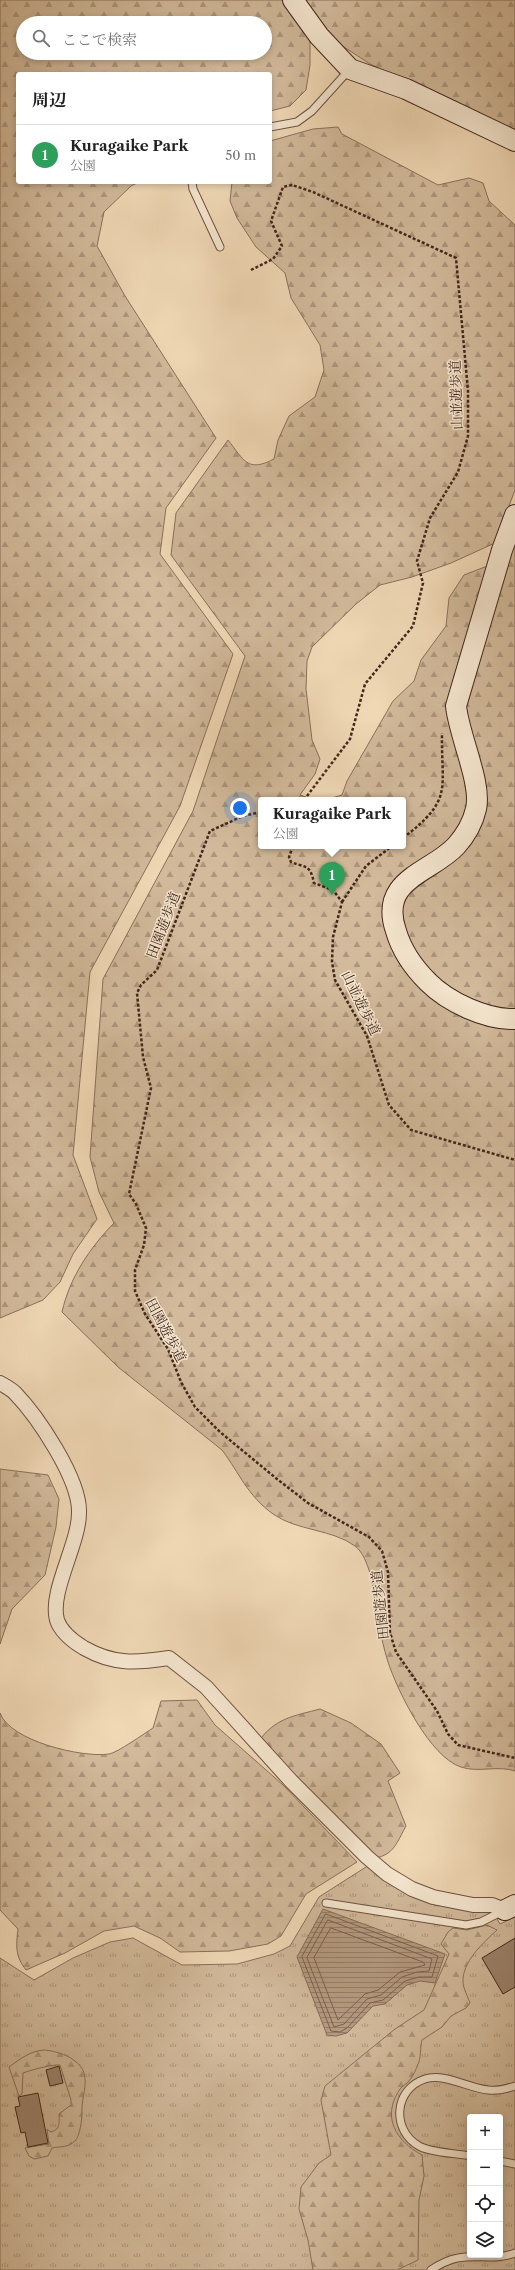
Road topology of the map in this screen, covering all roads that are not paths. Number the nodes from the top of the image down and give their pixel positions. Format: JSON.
{"nodes":[{"id":1,"x":293,"y":0,"type":"edge"},
{"id":2,"x":350,"y":69,"type":"junction"},
{"id":3,"x":272,"y":127,"type":"edge"},
{"id":4,"x":515,"y":141,"type":"edge"},
{"id":5,"x":192,"y":184,"type":"edge"},
{"id":6,"x":220,"y":247,"type":"dead end"},
{"id":7,"x":515,"y":515,"type":"edge"},
{"id":8,"x":515,"y":1019,"type":"edge"},
{"id":9,"x":0,"y":1383,"type":"edge"},
{"id":10,"x":326,"y":1903,"type":"dead end"},
{"id":11,"x":510,"y":1908,"type":"edge"},
{"id":12,"x":515,"y":2086,"type":"edge"},
{"id":13,"x":467,"y":2156,"type":"edge"},
{"id":14,"x":503,"y":2162,"type":"edge"},
{"id":15,"x":515,"y":2164,"type":"edge"},
{"id":16,"x":515,"y":2253,"type":"edge"},
{"id":17,"x":431,"y":2270,"type":"edge"}],
"edges":[{"from":1,"to":2,"type":"street"},
{"from":2,"to":3,"type":"lane"},
{"from":2,"to":4,"type":"street"},
{"from":5,"to":6,"type":"lane"},
{"from":7,"to":8,"type":"street"},
{"from":9,"to":11,"type":"street"},
{"from":10,"to":11,"type":"lane"},
{"from":12,"to":13,"type":"lane"},
{"from":14,"to":15,"type":"lane"},
{"from":16,"to":17,"type":"lane"}]}
